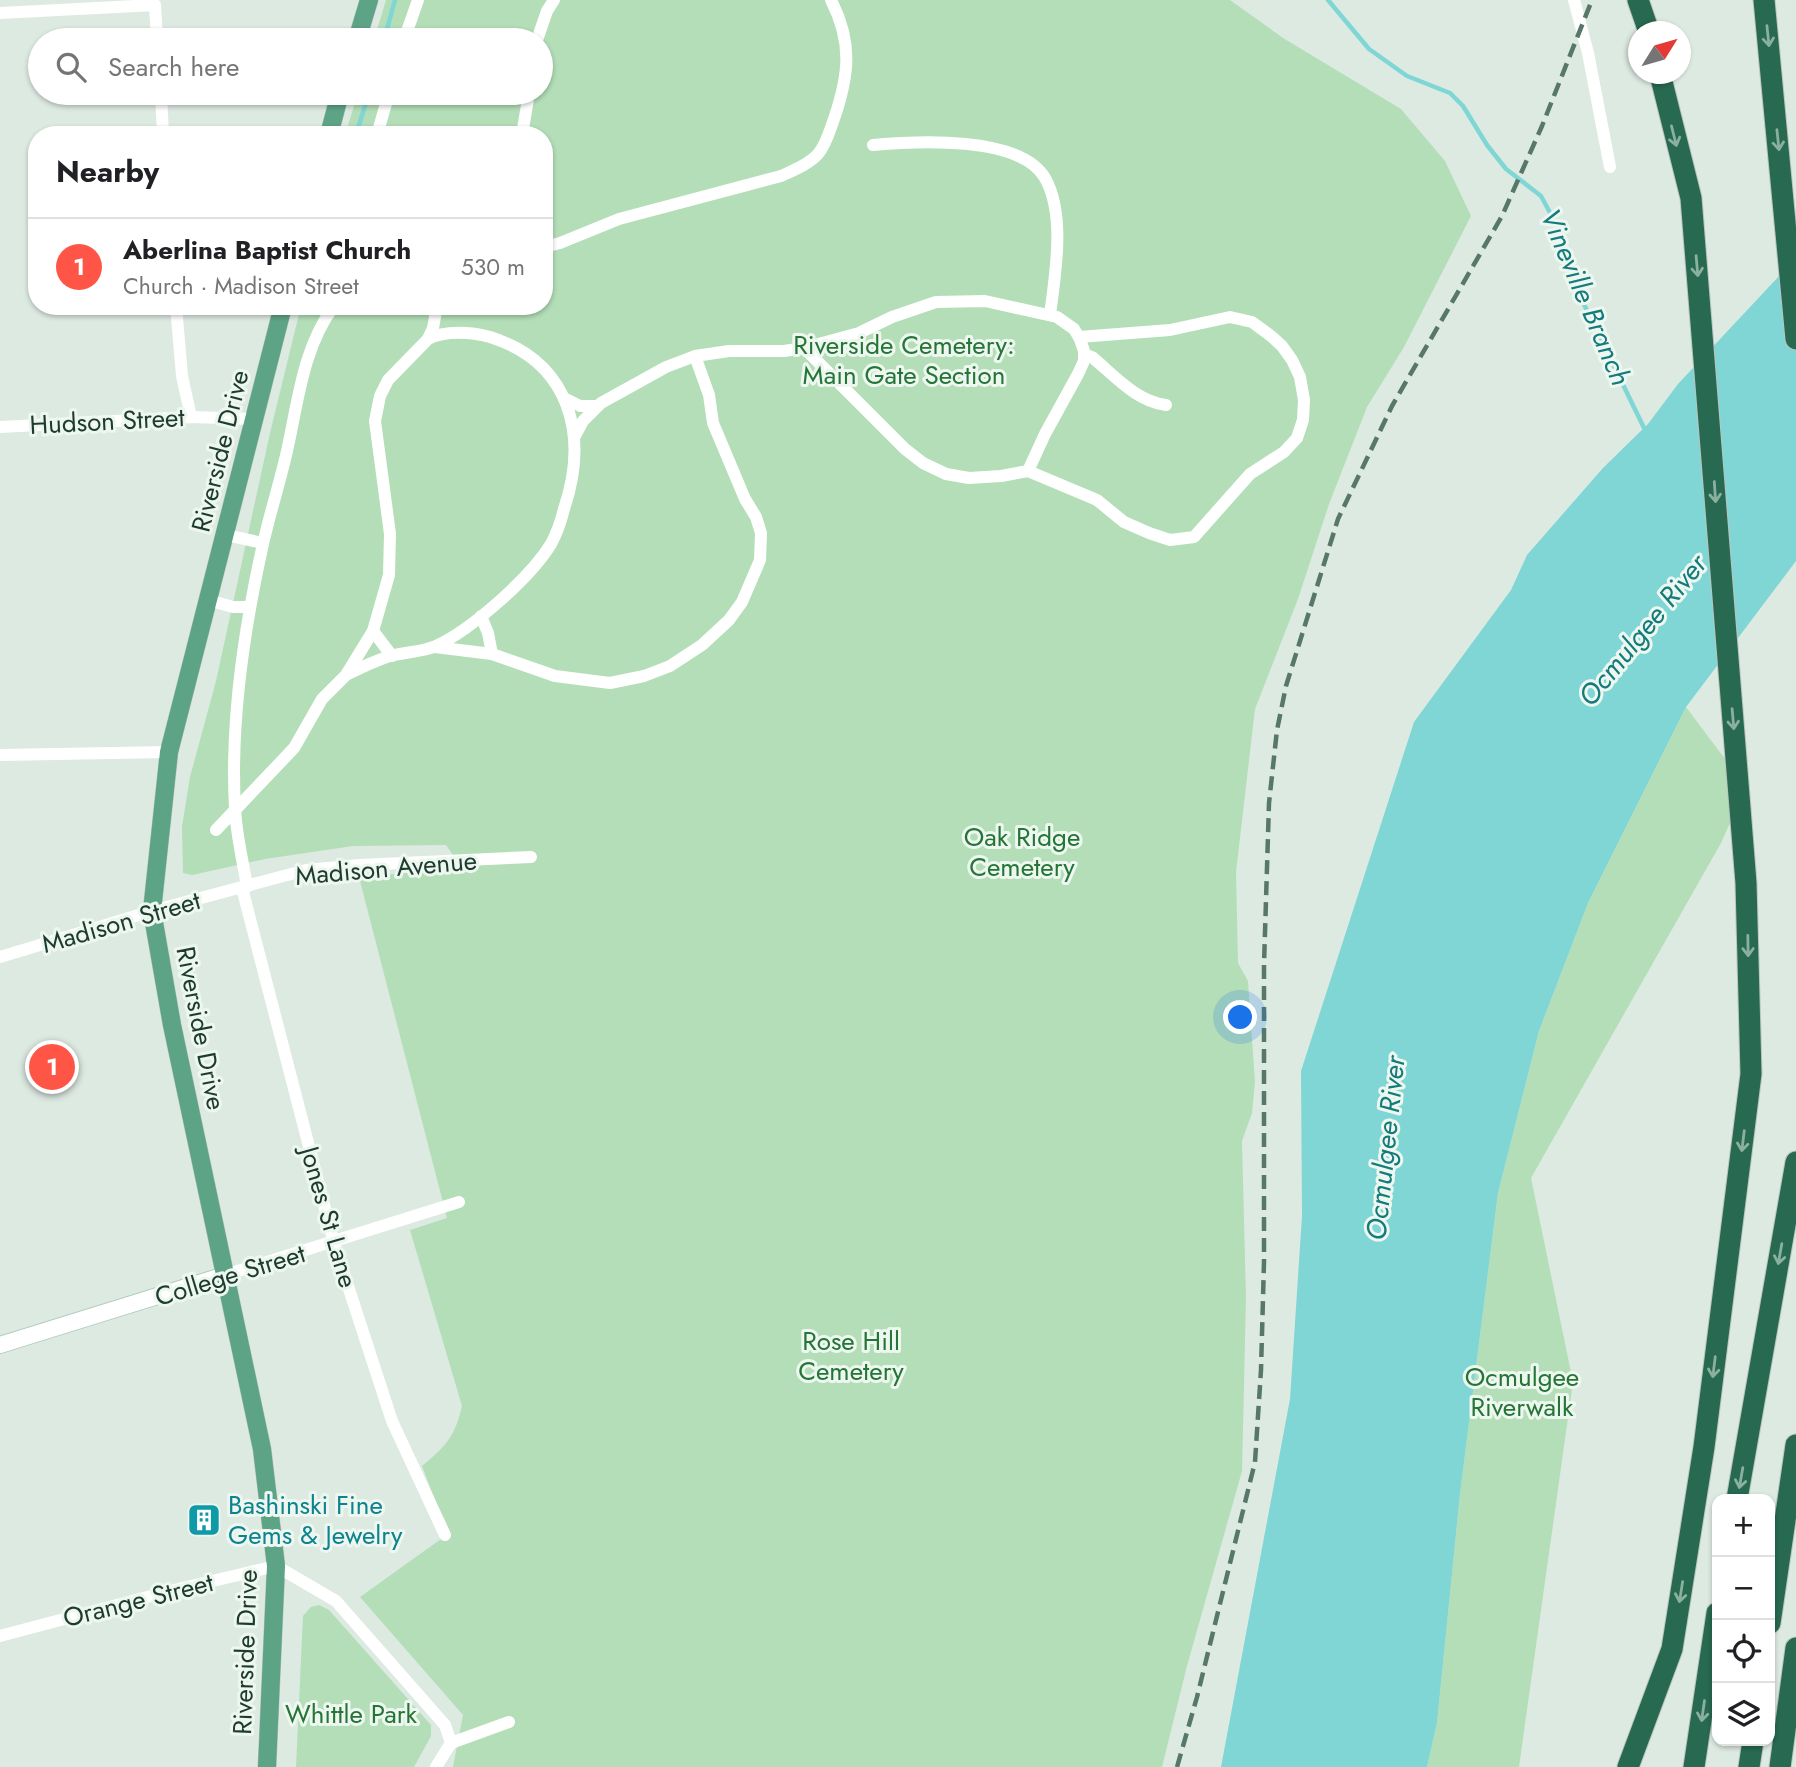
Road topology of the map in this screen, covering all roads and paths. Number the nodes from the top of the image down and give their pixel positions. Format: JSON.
{"nodes":[{"id":1,"x":369,"y":0,"type":"edge"},
{"id":2,"x":418,"y":0,"type":"edge"},
{"id":3,"x":554,"y":0,"type":"edge"},
{"id":4,"x":831,"y":0,"type":"edge"},
{"id":5,"x":1574,"y":0,"type":"edge"},
{"id":6,"x":1637,"y":0,"type":"edge"},
{"id":7,"x":1764,"y":0,"type":"edge"},
{"id":8,"x":135,"y":3,"type":"edge"},
{"id":9,"x":0,"y":13,"type":"edge"},
{"id":10,"x":1645,"y":21,"type":"edge"},
{"id":11,"x":156,"y":28,"type":"edge"},
{"id":12,"x":361,"y":28,"type":"edge"},
{"id":13,"x":408,"y":28,"type":"edge"},
{"id":14,"x":541,"y":28,"type":"edge"},
{"id":15,"x":1662,"y":84,"type":"edge"},
{"id":16,"x":162,"y":105,"type":"edge"},
{"id":17,"x":338,"y":105,"type":"edge"},
{"id":18,"x":386,"y":105,"type":"edge"},
{"id":19,"x":527,"y":105,"type":"edge"},
{"id":20,"x":163,"y":126,"type":"edge"},
{"id":21,"x":332,"y":126,"type":"edge"},
{"id":22,"x":380,"y":126,"type":"edge"},
{"id":23,"x":524,"y":126,"type":"edge"},
{"id":24,"x":873,"y":145,"type":"dead end"},
{"id":25,"x":1610,"y":167,"type":"dead end"},
{"id":26,"x":553,"y":245,"type":"edge"},
{"id":27,"x":177,"y":315,"type":"edge"},
{"id":28,"x":281,"y":315,"type":"edge"},
{"id":29,"x":328,"y":315,"type":"edge"},
{"id":30,"x":435,"y":315,"type":"edge"},
{"id":31,"x":1050,"y":315,"type":"junction"},
{"id":32,"x":1079,"y":337,"type":"junction"},
{"id":33,"x":428,"y":339,"type":"junction"},
{"id":34,"x":1796,"y":339,"type":"edge"},
{"id":35,"x":804,"y":348,"type":"junction"},
{"id":36,"x":1084,"y":354,"type":"junction"},
{"id":37,"x":695,"y":356,"type":"junction"},
{"id":38,"x":564,"y":398,"type":"junction"},
{"id":39,"x":1167,"y":405,"type":"dead end"},
{"id":40,"x":597,"y":406,"type":"junction"},
{"id":41,"x":191,"y":417,"type":"junction"},
{"id":42,"x":256,"y":419,"type":"junction"},
{"id":43,"x":0,"y":427,"type":"edge"},
{"id":44,"x":575,"y":437,"type":"junction"},
{"id":45,"x":1028,"y":471,"type":"junction"},
{"id":46,"x":226,"y":535,"type":"junction"},
{"id":47,"x":263,"y":543,"type":"junction"},
{"id":48,"x":208,"y":600,"type":"junction"},
{"id":49,"x":250,"y":607,"type":"junction"},
{"id":50,"x":481,"y":616,"type":"junction"},
{"id":51,"x":373,"y":631,"type":"junction"},
{"id":52,"x":435,"y":646,"type":"junction"},
{"id":53,"x":492,"y":654,"type":"junction"},
{"id":54,"x":392,"y":656,"type":"junction"},
{"id":55,"x":346,"y":675,"type":"junction"},
{"id":56,"x":169,"y":752,"type":"junction"},
{"id":57,"x":0,"y":755,"type":"edge"},
{"id":58,"x":235,"y":810,"type":"junction"},
{"id":59,"x":216,"y":831,"type":"dead end"},
{"id":60,"x":531,"y":857,"type":"dead end"},
{"id":61,"x":245,"y":887,"type":"junction"},
{"id":62,"x":152,"y":911,"type":"junction"},
{"id":63,"x":0,"y":957,"type":"edge"},
{"id":64,"x":1796,"y":1163,"type":"edge"},
{"id":65,"x":459,"y":1202,"type":"dead end"},
{"id":66,"x":334,"y":1243,"type":"junction"},
{"id":67,"x":225,"y":1275,"type":"junction"},
{"id":68,"x":0,"y":1345,"type":"edge"},
{"id":69,"x":1796,"y":1445,"type":"edge"},
{"id":70,"x":1738,"y":1494,"type":"edge"},
{"id":71,"x":445,"y":1535,"type":"dead end"},
{"id":72,"x":276,"y":1566,"type":"junction"},
{"id":73,"x":1716,"y":1620,"type":"edge"},
{"id":74,"x":1770,"y":1620,"type":"edge"},
{"id":75,"x":0,"y":1636,"type":"edge"},
{"id":76,"x":1796,"y":1647,"type":"edge"},
{"id":77,"x":509,"y":1722,"type":"dead end"},
{"id":78,"x":451,"y":1743,"type":"junction"},
{"id":79,"x":1752,"y":1746,"type":"edge"},
{"id":80,"x":267,"y":1767,"type":"edge"},
{"id":81,"x":436,"y":1767,"type":"edge"},
{"id":82,"x":1628,"y":1767,"type":"edge"},
{"id":83,"x":1694,"y":1767,"type":"edge"},
{"id":84,"x":1749,"y":1767,"type":"edge"},
{"id":85,"x":1780,"y":1767,"type":"edge"}],
"edges":[{"from":1,"to":12,"type":"main road"},
{"from":2,"to":13,"type":"street"},
{"from":3,"to":14,"type":"street"},
{"from":4,"to":26,"type":"street"},
{"from":5,"to":25,"type":"street"},
{"from":6,"to":10,"type":"highway"},
{"from":7,"to":34,"type":"highway","one_way":true},
{"from":8,"to":9,"type":"street"},
{"from":8,"to":11,"type":"street"},
{"from":15,"to":82,"type":"highway","one_way":true},
{"from":16,"to":20,"type":"street"},
{"from":17,"to":21,"type":"main road"},
{"from":18,"to":22,"type":"street"},
{"from":19,"to":23,"type":"street"},
{"from":24,"to":31,"type":"street"},
{"from":27,"to":41,"type":"street"},
{"from":28,"to":42,"type":"main road","name":"Riverside Drive"},
{"from":29,"to":47,"type":"street","name":"Jones St Lane"},
{"from":30,"to":33,"type":"street"},
{"from":31,"to":32,"type":"street"},
{"from":31,"to":35,"type":"street"},
{"from":32,"to":36,"type":"street"},
{"from":32,"to":45,"type":"street"},
{"from":33,"to":38,"type":"street"},
{"from":33,"to":51,"type":"street"},
{"from":35,"to":37,"type":"street"},
{"from":35,"to":45,"type":"street"},
{"from":36,"to":39,"type":"street"},
{"from":36,"to":45,"type":"street"},
{"from":37,"to":40,"type":"street"},
{"from":37,"to":53,"type":"street"},
{"from":38,"to":40,"type":"street"},
{"from":38,"to":44,"type":"street"},
{"from":40,"to":44,"type":"street"},
{"from":41,"to":42,"type":"street","name":"Hudson Street"},
{"from":41,"to":43,"type":"street","name":"Hudson Street"},
{"from":42,"to":46,"type":"main road","name":"Riverside Drive"},
{"from":44,"to":50,"type":"street"},
{"from":46,"to":47,"type":"street"},
{"from":46,"to":48,"type":"main road","name":"Riverside Drive"},
{"from":47,"to":49,"type":"street","name":"Jones St Lane"},
{"from":48,"to":49,"type":"street"},
{"from":48,"to":56,"type":"main road","name":"Riverside Drive"},
{"from":49,"to":58,"type":"street","name":"Jones St Lane"},
{"from":50,"to":52,"type":"street"},
{"from":50,"to":53,"type":"street"},
{"from":51,"to":54,"type":"street"},
{"from":51,"to":55,"type":"street"},
{"from":52,"to":53,"type":"street"},
{"from":52,"to":54,"type":"street"},
{"from":54,"to":55,"type":"street"},
{"from":55,"to":58,"type":"street"},
{"from":56,"to":57,"type":"street"},
{"from":56,"to":62,"type":"main road","name":"Riverside Drive"},
{"from":58,"to":59,"type":"street"},
{"from":58,"to":61,"type":"street","name":"Jones St Lane"},
{"from":60,"to":61,"type":"street","name":"Madison Avenue"},
{"from":61,"to":62,"type":"street","name":"Madison Street"},
{"from":61,"to":66,"type":"street","name":"Jones St Lane"},
{"from":62,"to":63,"type":"street","name":"Madison Street"},
{"from":62,"to":67,"type":"main road","name":"Riverside Drive"},
{"from":64,"to":70,"type":"highway","one_way":true},
{"from":65,"to":66,"type":"street","name":"College Street"},
{"from":66,"to":67,"type":"street","name":"College Street"},
{"from":66,"to":71,"type":"street","name":"Jones St Lane"},
{"from":67,"to":68,"type":"street","name":"College Street"},
{"from":67,"to":72,"type":"main road","name":"Riverside Drive"},
{"from":69,"to":74,"type":"highway"},
{"from":72,"to":75,"type":"street","name":"Orange Street"},
{"from":72,"to":78,"type":"street"},
{"from":72,"to":80,"type":"main road","name":"Riverside Drive"},
{"from":73,"to":83,"type":"highway","one_way":true},
{"from":76,"to":85,"type":"highway"},
{"from":77,"to":78,"type":"street"},
{"from":78,"to":81,"type":"street"},
{"from":79,"to":84,"type":"highway"}]}
